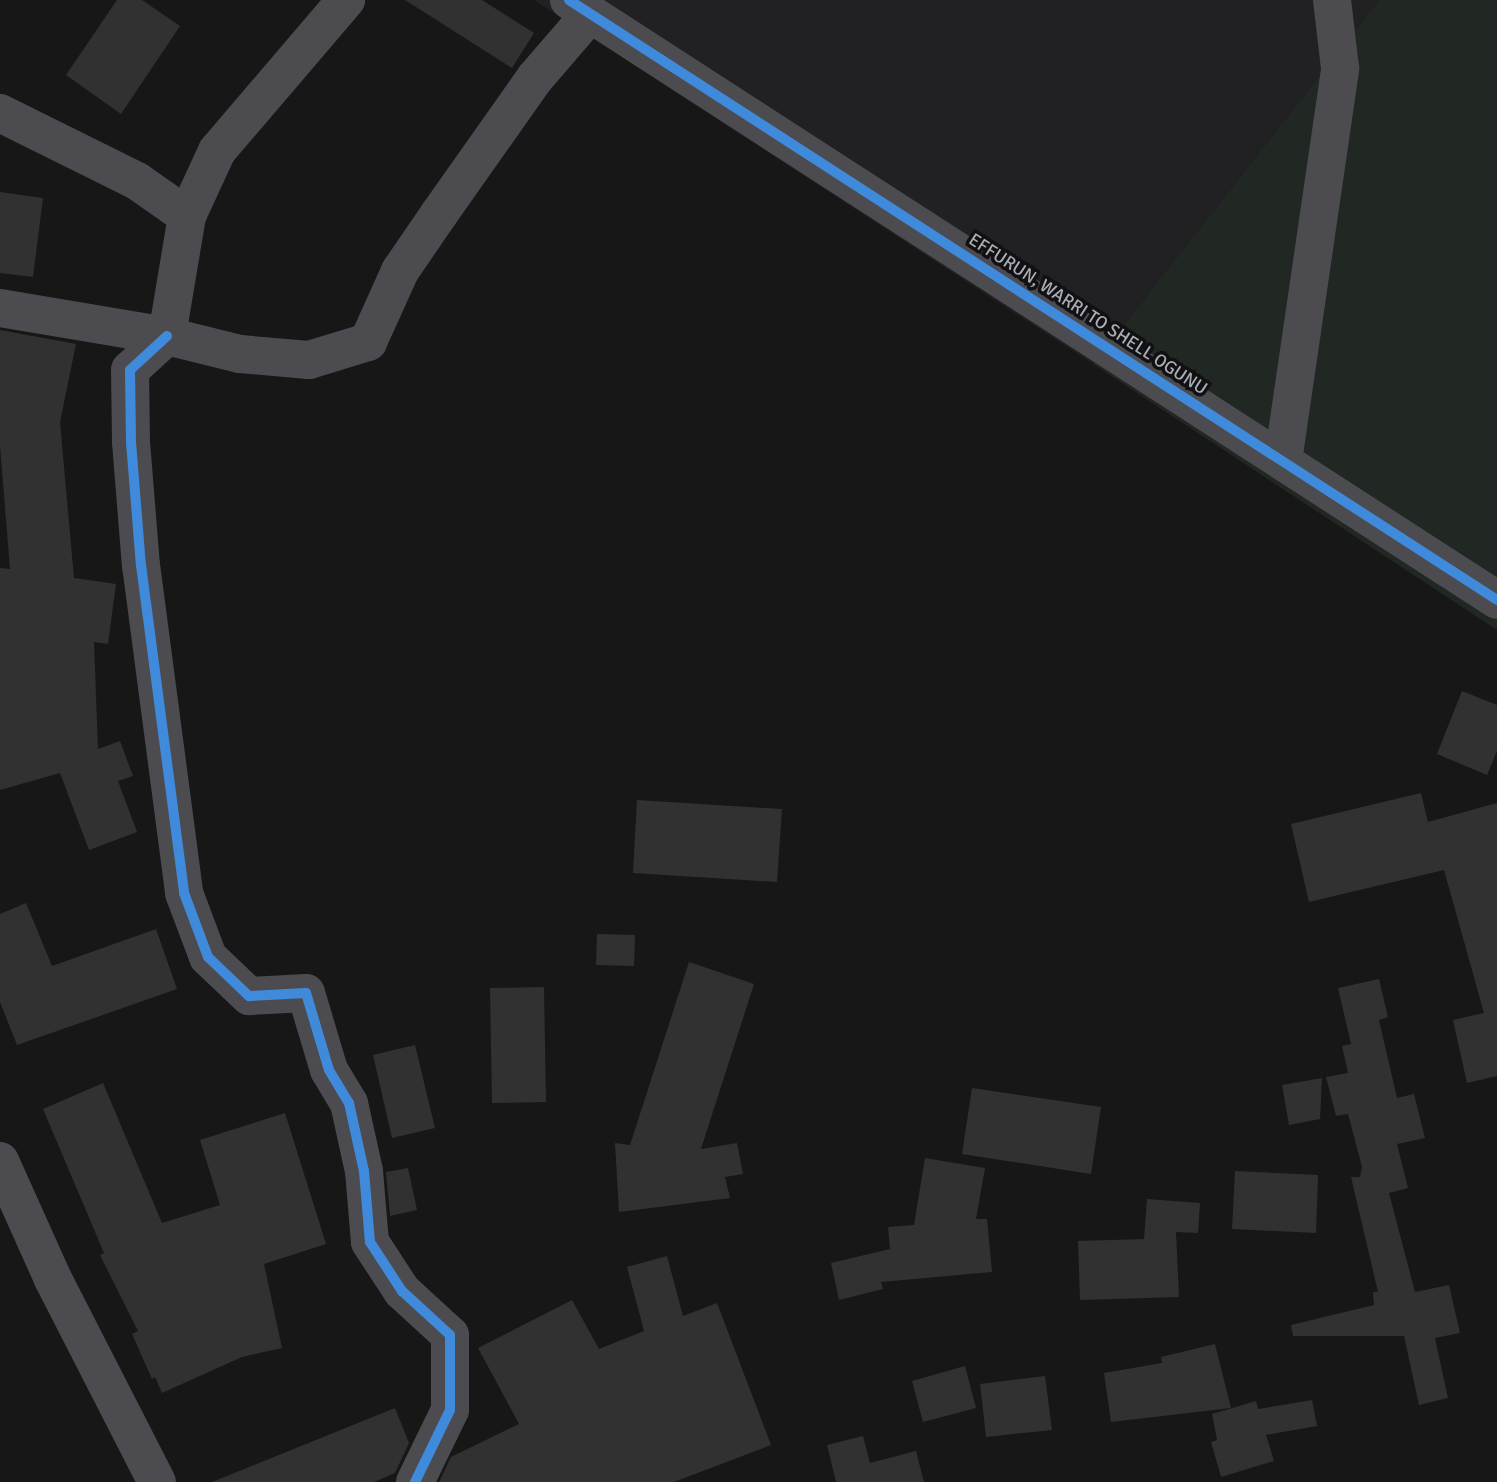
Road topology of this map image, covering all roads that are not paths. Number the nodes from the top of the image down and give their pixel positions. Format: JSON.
{"nodes":[{"id":1,"x":346,"y":0,"type":"edge"},
{"id":2,"x":1332,"y":0,"type":"edge"},
{"id":3,"x":580,"y":7,"type":"edge"},
{"id":4,"x":0,"y":113,"type":"edge"},
{"id":5,"x":187,"y":216,"type":"junction"},
{"id":6,"x":0,"y":308,"type":"edge"},
{"id":7,"x":167,"y":337,"type":"junction"},
{"id":8,"x":1283,"y":461,"type":"junction"},
{"id":9,"x":1497,"y":600,"type":"edge"},
{"id":10,"x":0,"y":1161,"type":"edge"},
{"id":11,"x":157,"y":1482,"type":"edge"},
{"id":12,"x":415,"y":1482,"type":"edge"}],
"edges":[{"from":1,"to":5,"type":"street"},
{"from":2,"to":8,"type":"street"},
{"from":3,"to":7,"type":"street"},
{"from":3,"to":8,"type":"street","name":"EFFURUN, WARRI TO SHELL OGUNU"},
{"from":4,"to":5,"type":"street"},
{"from":5,"to":7,"type":"street"},
{"from":6,"to":7,"type":"street"},
{"from":7,"to":12,"type":"street"},
{"from":8,"to":9,"type":"street","name":"EFFURUN, WARRI TO SHELL OGUNU"},
{"from":10,"to":11,"type":"street"}]}
